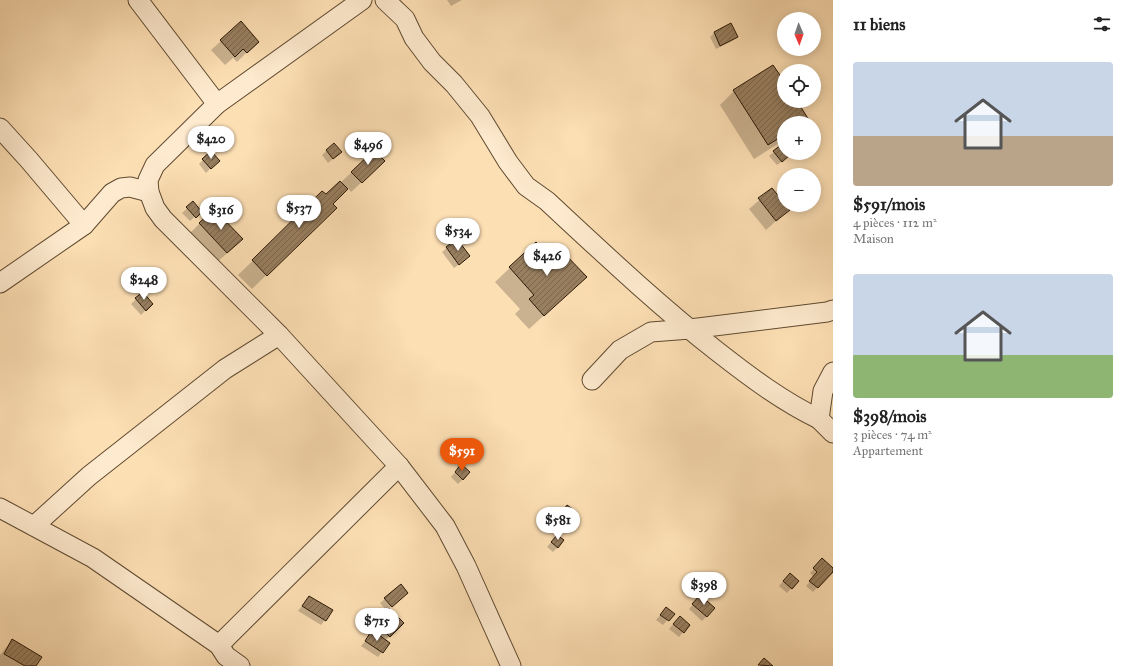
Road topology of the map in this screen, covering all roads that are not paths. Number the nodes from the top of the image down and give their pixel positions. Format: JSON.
{"nodes":[{"id":1,"x":138,"y":0,"type":"edge"},
{"id":2,"x":362,"y":0,"type":"edge"},
{"id":3,"x":385,"y":0,"type":"edge"},
{"id":4,"x":217,"y":104,"type":"junction"},
{"id":5,"x":0,"y":128,"type":"edge"},
{"id":6,"x":148,"y":192,"type":"junction"},
{"id":7,"x":84,"y":225,"type":"junction"},
{"id":8,"x":0,"y":283,"type":"edge"},
{"id":9,"x":833,"y":310,"type":"edge"},
{"id":10,"x":690,"y":329,"type":"junction"},
{"id":11,"x":279,"y":335,"type":"junction"},
{"id":12,"x":833,"y":372,"type":"edge"},
{"id":13,"x":592,"y":380,"type":"dead end"},
{"id":14,"x":819,"y":419,"type":"junction"},
{"id":15,"x":833,"y":433,"type":"edge"},
{"id":16,"x":399,"y":466,"type":"junction"},
{"id":17,"x":0,"y":508,"type":"edge"},
{"id":18,"x":34,"y":526,"type":"junction"},
{"id":19,"x":219,"y":645,"type":"junction"},
{"id":20,"x":240,"y":666,"type":"edge"},
{"id":21,"x":511,"y":666,"type":"edge"}],
"edges":[{"from":1,"to":4,"type":"street"},
{"from":2,"to":4,"type":"street"},
{"from":3,"to":10,"type":"street"},
{"from":4,"to":6,"type":"street"},
{"from":5,"to":7,"type":"street"},
{"from":6,"to":7,"type":"street"},
{"from":6,"to":11,"type":"street"},
{"from":7,"to":8,"type":"street"},
{"from":9,"to":10,"type":"street"},
{"from":10,"to":13,"type":"street"},
{"from":10,"to":14,"type":"street"},
{"from":11,"to":16,"type":"street"},
{"from":11,"to":18,"type":"street"},
{"from":12,"to":14,"type":"street"},
{"from":14,"to":15,"type":"street"},
{"from":16,"to":19,"type":"street"},
{"from":16,"to":21,"type":"street"},
{"from":17,"to":18,"type":"street"},
{"from":18,"to":19,"type":"street"},
{"from":19,"to":20,"type":"street"}]}
